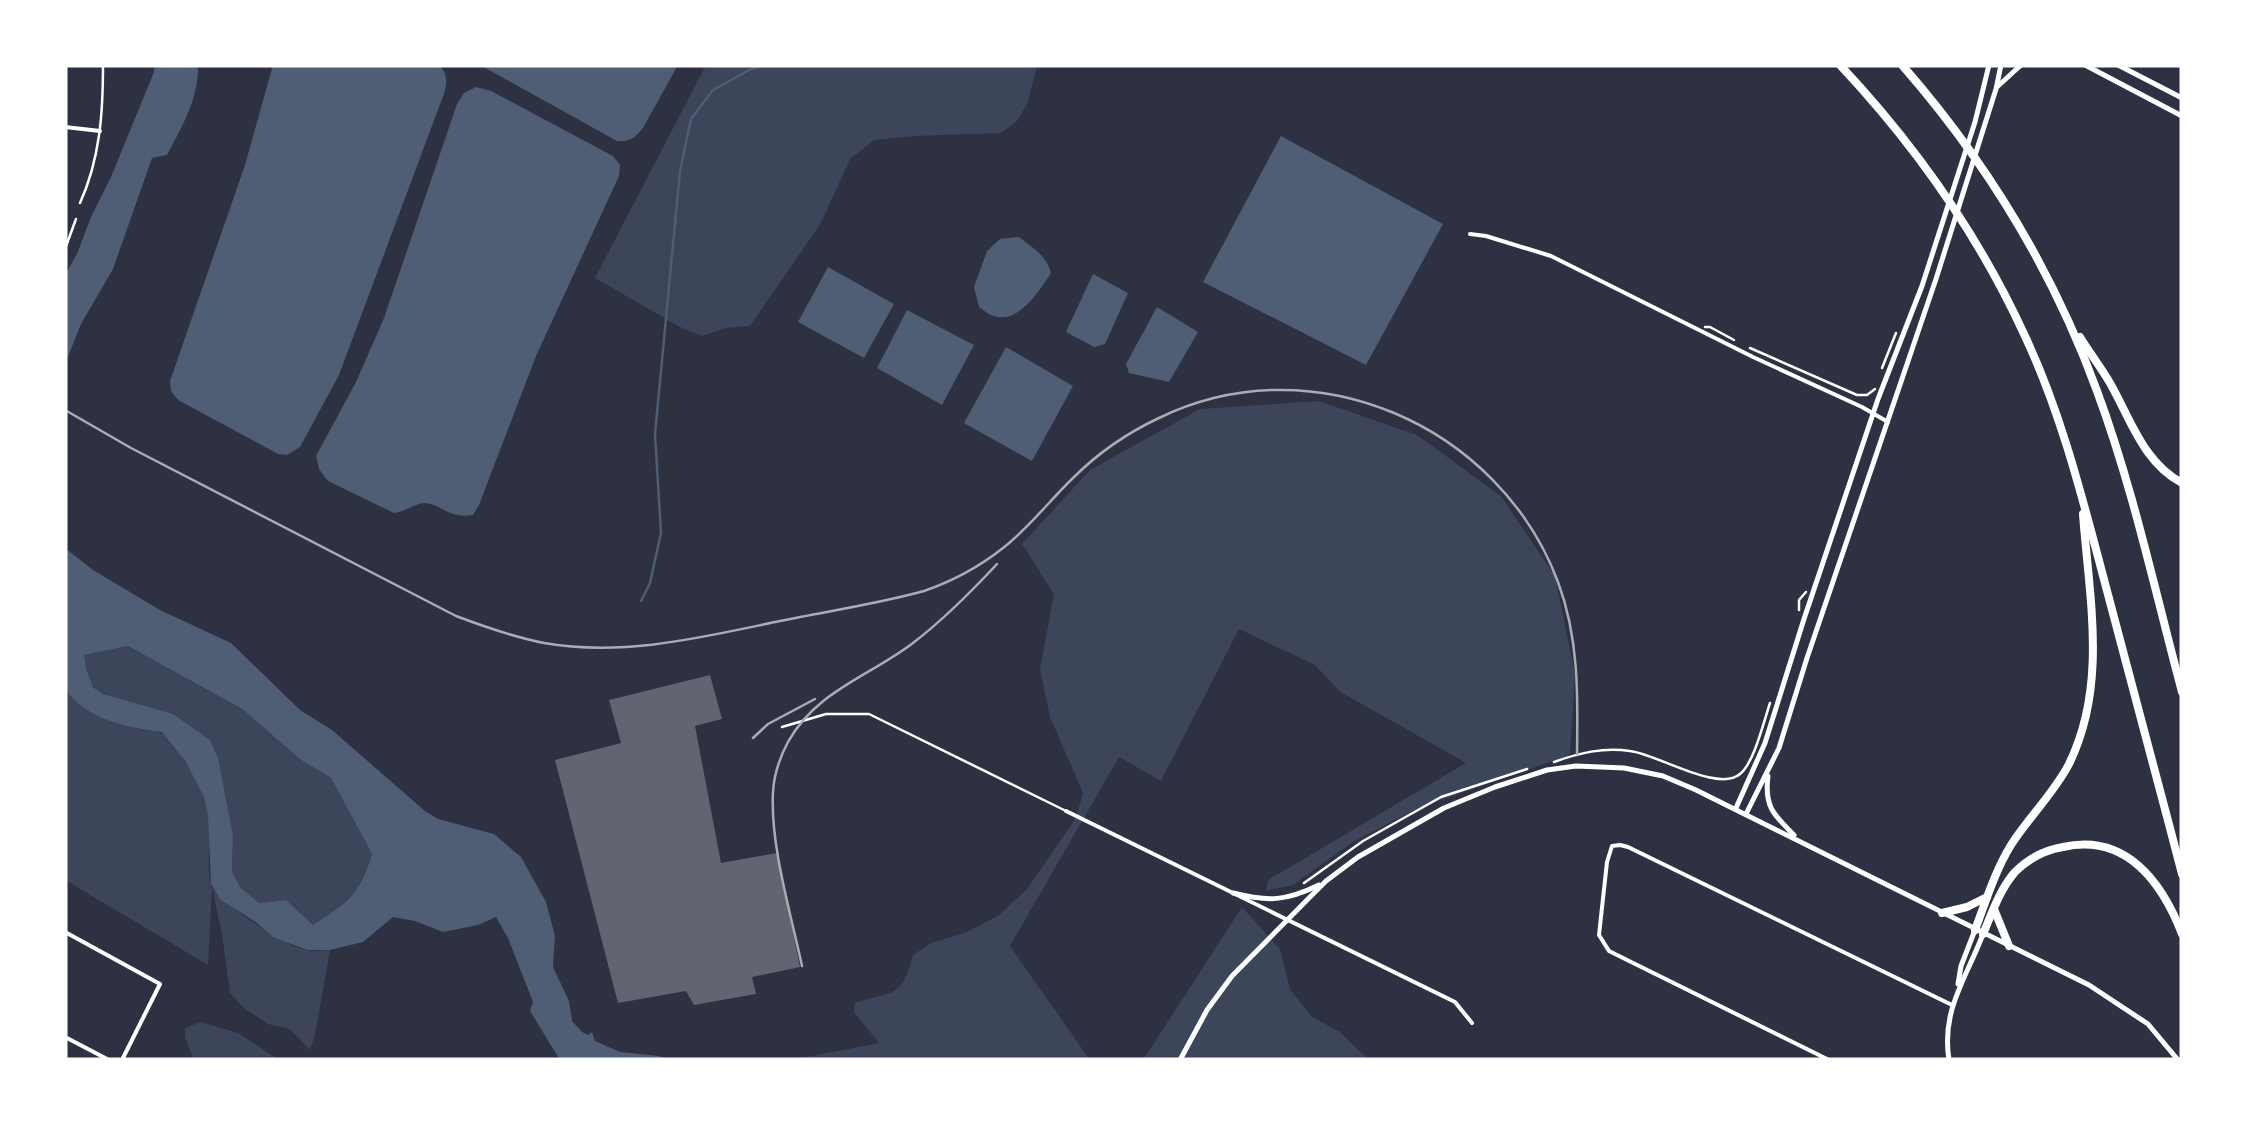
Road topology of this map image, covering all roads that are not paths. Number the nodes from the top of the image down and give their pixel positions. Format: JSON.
{"nodes":[{"id":1,"x":103,"y":65,"type":"edge"},
{"id":2,"x":1840,"y":65,"type":"edge"},
{"id":3,"x":1902,"y":65,"type":"edge"},
{"id":4,"x":1989,"y":65,"type":"edge"},
{"id":5,"x":2001,"y":65,"type":"edge"},
{"id":6,"x":2021,"y":65,"type":"edge"},
{"id":7,"x":2085,"y":65,"type":"edge"},
{"id":8,"x":2118,"y":65,"type":"edge"},
{"id":9,"x":1996,"y":88,"type":"junction"},
{"id":10,"x":2182,"y":98,"type":"edge"},
{"id":11,"x":2182,"y":116,"type":"edge"},
{"id":12,"x":65,"y":127,"type":"edge"},
{"id":13,"x":100,"y":131,"type":"junction"},
{"id":14,"x":80,"y":203,"type":"dead end"},
{"id":15,"x":76,"y":219,"type":"dead end"},
{"id":16,"x":1470,"y":234,"type":"dead end"},
{"id":17,"x":65,"y":249,"type":"edge"},
{"id":18,"x":2068,"y":319,"type":"junction"},
{"id":19,"x":1874,"y":414,"type":"junction"},
{"id":20,"x":1888,"y":422,"type":"junction"},
{"id":21,"x":2182,"y":483,"type":"edge"},
{"id":22,"x":2082,"y":496,"type":"junction"},
{"id":23,"x":2182,"y":692,"type":"edge"},
{"id":24,"x":782,"y":726,"type":"dead end"},
{"id":25,"x":1770,"y":769,"type":"junction"},
{"id":26,"x":1736,"y":808,"type":"junction"},
{"id":27,"x":1066,"y":811,"type":"joint"},
{"id":28,"x":1746,"y":814,"type":"junction"},
{"id":29,"x":1797,"y":839,"type":"junction"},
{"id":30,"x":2182,"y":874,"type":"edge"},
{"id":31,"x":1326,"y":881,"type":"junction"},
{"id":32,"x":1233,"y":894,"type":"junction"},
{"id":33,"x":1987,"y":897,"type":"junction"},
{"id":34,"x":1994,"y":909,"type":"junction"},
{"id":35,"x":1942,"y":912,"type":"junction"},
{"id":36,"x":1287,"y":920,"type":"junction"},
{"id":37,"x":65,"y":932,"type":"edge"},
{"id":38,"x":1979,"y":932,"type":"junction"},
{"id":39,"x":2182,"y":934,"type":"edge"},
{"id":40,"x":2010,"y":946,"type":"junction"},
{"id":41,"x":1952,"y":1004,"type":"junction"},
{"id":42,"x":1472,"y":1024,"type":"dead end"},
{"id":43,"x":65,"y":1036,"type":"edge"},
{"id":44,"x":110,"y":1060,"type":"edge"},
{"id":45,"x":122,"y":1060,"type":"edge"},
{"id":46,"x":1180,"y":1060,"type":"edge"},
{"id":47,"x":1829,"y":1060,"type":"edge"},
{"id":48,"x":1949,"y":1060,"type":"edge"},
{"id":49,"x":2178,"y":1060,"type":"edge"}],
"edges":[{"from":1,"to":13,"type":"lane"},
{"from":2,"to":22,"type":"highway"},
{"from":3,"to":18,"type":"highway"},
{"from":4,"to":19,"type":"street"},
{"from":5,"to":9,"type":"street"},
{"from":6,"to":9,"type":"street"},
{"from":7,"to":11,"type":"street"},
{"from":8,"to":10,"type":"street"},
{"from":9,"to":20,"type":"street"},
{"from":12,"to":13,"type":"street"},
{"from":13,"to":14,"type":"lane"},
{"from":15,"to":17,"type":"lane"},
{"from":16,"to":19,"type":"street"},
{"from":18,"to":21,"type":"highway"},
{"from":18,"to":23,"type":"highway"},
{"from":19,"to":20,"type":"street"},
{"from":19,"to":26,"type":"street"},
{"from":20,"to":25,"type":"street"},
{"from":22,"to":30,"type":"highway"},
{"from":22,"to":33,"type":"highway"},
{"from":24,"to":27,"type":"lane"},
{"from":25,"to":28,"type":"street"},
{"from":25,"to":29,"type":"street"},
{"from":26,"to":28,"type":"street"},
{"from":26,"to":31,"type":"street"},
{"from":27,"to":32,"type":"street"},
{"from":28,"to":29,"type":"street"},
{"from":29,"to":35,"type":"street"},
{"from":31,"to":32,"type":"street"},
{"from":31,"to":36,"type":"street"},
{"from":32,"to":36,"type":"street"},
{"from":33,"to":35,"type":"highway"},
{"from":33,"to":38,"type":"highway"},
{"from":34,"to":38,"type":"highway"},
{"from":34,"to":39,"type":"highway"},
{"from":34,"to":40,"type":"highway"},
{"from":35,"to":38,"type":"street"},
{"from":36,"to":42,"type":"street"},
{"from":36,"to":46,"type":"street"},
{"from":37,"to":45,"type":"street"},
{"from":38,"to":40,"type":"street"},
{"from":38,"to":41,"type":"street"},
{"from":40,"to":49,"type":"street"},
{"from":41,"to":47,"type":"street"},
{"from":41,"to":48,"type":"street"},
{"from":43,"to":44,"type":"street"}]}
